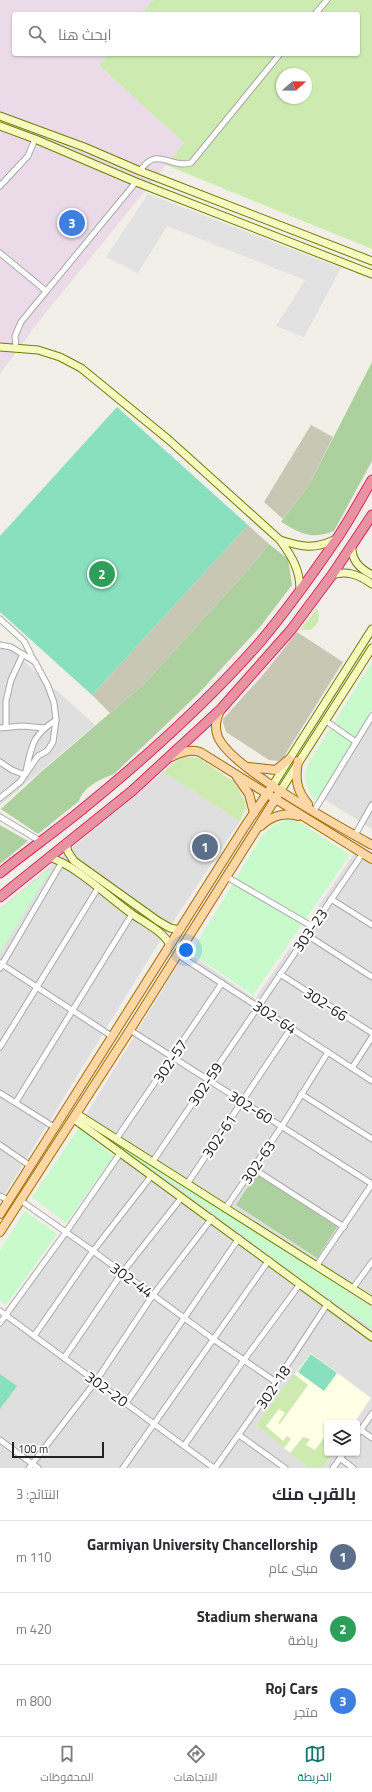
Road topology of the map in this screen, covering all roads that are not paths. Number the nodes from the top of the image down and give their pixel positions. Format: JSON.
{"nodes":[{"id":1,"x":327,"y":0,"type":"edge"},
{"id":2,"x":317,"y":12,"type":"edge"},
{"id":3,"x":278,"y":56,"type":"edge"},
{"id":4,"x":0,"y":116,"type":"edge"},
{"id":5,"x":0,"y":126,"type":"edge"},
{"id":6,"x":35,"y":138,"type":"junction"},
{"id":7,"x":140,"y":171,"type":"junction"},
{"id":8,"x":136,"y":182,"type":"junction"},
{"id":9,"x":0,"y":186,"type":"edge"},
{"id":10,"x":0,"y":253,"type":"edge"},
{"id":11,"x":372,"y":261,"type":"edge"},
{"id":12,"x":372,"y":274,"type":"edge"},
{"id":13,"x":46,"y":291,"type":"junction"},
{"id":14,"x":0,"y":347,"type":"edge"},
{"id":15,"x":16,"y":348,"type":"junction"},
{"id":16,"x":372,"y":480,"type":"edge"},
{"id":17,"x":372,"y":515,"type":"edge"},
{"id":18,"x":336,"y":539,"type":"junction"},
{"id":19,"x":280,"y":540,"type":"junction"},
{"id":20,"x":352,"y":544,"type":"junction"},
{"id":21,"x":332,"y":575,"type":"junction"},
{"id":22,"x":372,"y":575,"type":"edge"},
{"id":23,"x":372,"y":584,"type":"edge"},
{"id":24,"x":300,"y":590,"type":"junction"},
{"id":25,"x":0,"y":619,"type":"edge"},
{"id":26,"x":372,"y":628,"type":"edge"},
{"id":27,"x":0,"y":645,"type":"edge"},
{"id":28,"x":372,"y":648,"type":"edge"},
{"id":29,"x":23,"y":654,"type":"junction"},
{"id":30,"x":35,"y":662,"type":"junction"},
{"id":31,"x":221,"y":709,"type":"junction"},
{"id":32,"x":372,"y":716,"type":"edge"},
{"id":33,"x":56,"y":720,"type":"junction"},
{"id":34,"x":326,"y":721,"type":"junction"},
{"id":35,"x":6,"y":727,"type":"junction"},
{"id":36,"x":0,"y":728,"type":"edge"},
{"id":37,"x":45,"y":728,"type":"junction"},
{"id":38,"x":356,"y":742,"type":"junction"},
{"id":39,"x":170,"y":757,"type":"junction"},
{"id":40,"x":289,"y":759,"type":"junction"},
{"id":41,"x":298,"y":761,"type":"junction"},
{"id":42,"x":0,"y":762,"type":"edge"},
{"id":43,"x":246,"y":766,"type":"junction"},
{"id":44,"x":234,"y":773,"type":"junction"},
{"id":45,"x":25,"y":775,"type":"junction"},
{"id":46,"x":273,"y":786,"type":"junction"},
{"id":47,"x":280,"y":790,"type":"junction"},
{"id":48,"x":101,"y":793,"type":"junction"},
{"id":49,"x":267,"y":793,"type":"junction"},
{"id":50,"x":0,"y":798,"type":"edge"},
{"id":51,"x":275,"y":799,"type":"junction"},
{"id":52,"x":112,"y":806,"type":"junction"},
{"id":53,"x":372,"y":806,"type":"edge"},
{"id":54,"x":314,"y":811,"type":"junction"},
{"id":55,"x":254,"y":813,"type":"junction"},
{"id":56,"x":0,"y":816,"type":"edge"},
{"id":57,"x":306,"y":818,"type":"junction"},
{"id":58,"x":255,"y":832,"type":"junction"},
{"id":59,"x":355,"y":835,"type":"junction"},
{"id":60,"x":40,"y":841,"type":"junction"},
{"id":61,"x":66,"y":843,"type":"junction"},
{"id":62,"x":372,"y":845,"type":"edge"},
{"id":63,"x":363,"y":853,"type":"junction"},
{"id":64,"x":49,"y":857,"type":"junction"},
{"id":65,"x":372,"y":859,"type":"edge"},
{"id":66,"x":62,"y":862,"type":"junction"},
{"id":67,"x":71,"y":864,"type":"junction"},
{"id":68,"x":0,"y":873,"type":"edge"},
{"id":69,"x":227,"y":876,"type":"junction"},
{"id":70,"x":98,"y":888,"type":"junction"},
{"id":71,"x":0,"y":897,"type":"edge"},
{"id":72,"x":331,"y":899,"type":"junction"},
{"id":73,"x":132,"y":914,"type":"junction"},
{"id":74,"x":158,"y":921,"type":"junction"},
{"id":75,"x":372,"y":925,"type":"edge"},
{"id":76,"x":312,"y":926,"type":"junction"},
{"id":77,"x":153,"y":928,"type":"junction"},
{"id":78,"x":180,"y":930,"type":"junction"},
{"id":79,"x":307,"y":935,"type":"junction"},
{"id":80,"x":170,"y":945,"type":"junction"},
{"id":81,"x":177,"y":954,"type":"junction"},
{"id":82,"x":164,"y":957,"type":"junction"},
{"id":83,"x":173,"y":961,"type":"junction"},
{"id":84,"x":1,"y":965,"type":"edge"},
{"id":85,"x":280,"y":974,"type":"junction"},
{"id":86,"x":372,"y":977,"type":"edge"},
{"id":87,"x":222,"y":983,"type":"junction"},
{"id":88,"x":38,"y":988,"type":"junction"},
{"id":89,"x":257,"y":1006,"type":"junction"},
{"id":90,"x":73,"y":1011,"type":"junction"},
{"id":91,"x":291,"y":1028,"type":"junction"},
{"id":92,"x":130,"y":1030,"type":"junction"},
{"id":93,"x":372,"y":1033,"type":"edge"},
{"id":94,"x":113,"y":1037,"type":"junction"},
{"id":95,"x":372,"y":1037,"type":"edge"},
{"id":96,"x":0,"y":1047,"type":"edge"},
{"id":97,"x":328,"y":1052,"type":"junction"},
{"id":98,"x":173,"y":1057,"type":"junction"},
{"id":99,"x":352,"y":1068,"type":"junction"},
{"id":100,"x":208,"y":1079,"type":"junction"},
{"id":101,"x":372,"y":1081,"type":"edge"},
{"id":102,"x":0,"y":1093,"type":"edge"},
{"id":103,"x":301,"y":1094,"type":"junction"},
{"id":104,"x":242,"y":1101,"type":"junction"},
{"id":105,"x":16,"y":1102,"type":"junction"},
{"id":106,"x":75,"y":1116,"type":"junction"},
{"id":107,"x":282,"y":1126,"type":"junction"},
{"id":108,"x":54,"y":1127,"type":"junction"},
{"id":109,"x":96,"y":1129,"type":"junction"},
{"id":110,"x":117,"y":1138,"type":"junction"},
{"id":111,"x":372,"y":1139,"type":"edge"},
{"id":112,"x":0,"y":1145,"type":"edge"},
{"id":113,"x":121,"y":1152,"type":"junction"},
{"id":114,"x":152,"y":1161,"type":"junction"},
{"id":115,"x":30,"y":1166,"type":"junction"},
{"id":116,"x":254,"y":1169,"type":"junction"},
{"id":117,"x":152,"y":1175,"type":"junction"},
{"id":118,"x":186,"y":1184,"type":"junction"},
{"id":119,"x":372,"y":1184,"type":"edge"},
{"id":120,"x":0,"y":1196,"type":"edge"},
{"id":121,"x":182,"y":1197,"type":"junction"},
{"id":122,"x":8,"y":1200,"type":"junction"},
{"id":123,"x":20,"y":1200,"type":"junction"},
{"id":124,"x":225,"y":1209,"type":"junction"},
{"id":125,"x":0,"y":1214,"type":"edge"},
{"id":126,"x":212,"y":1218,"type":"junction"},
{"id":127,"x":344,"y":1227,"type":"junction"},
{"id":128,"x":0,"y":1232,"type":"edge"},
{"id":129,"x":66,"y":1232,"type":"junction"},
{"id":130,"x":239,"y":1238,"type":"junction"},
{"id":131,"x":93,"y":1251,"type":"junction"},
{"id":132,"x":269,"y":1260,"type":"junction"},
{"id":133,"x":372,"y":1262,"type":"edge"},
{"id":134,"x":317,"y":1265,"type":"junction"},
{"id":135,"x":122,"y":1273,"type":"junction"},
{"id":136,"x":300,"y":1284,"type":"junction"},
{"id":137,"x":353,"y":1288,"type":"junction"},
{"id":138,"x":153,"y":1295,"type":"junction"},
{"id":139,"x":372,"y":1301,"type":"edge"},
{"id":140,"x":328,"y":1303,"type":"junction"},
{"id":141,"x":0,"y":1311,"type":"edge"},
{"id":142,"x":6,"y":1316,"type":"junction"},
{"id":143,"x":183,"y":1317,"type":"junction"},
{"id":144,"x":0,"y":1323,"type":"edge"},
{"id":145,"x":363,"y":1330,"type":"junction"},
{"id":146,"x":372,"y":1332,"type":"edge"},
{"id":147,"x":34,"y":1336,"type":"junction"},
{"id":148,"x":372,"y":1336,"type":"edge"},
{"id":149,"x":213,"y":1339,"type":"junction"},
{"id":150,"x":64,"y":1358,"type":"junction"},
{"id":151,"x":244,"y":1360,"type":"junction"},
{"id":152,"x":96,"y":1381,"type":"junction"},
{"id":153,"x":276,"y":1382,"type":"junction"},
{"id":154,"x":126,"y":1403,"type":"junction"},
{"id":155,"x":372,"y":1414,"type":"edge"},
{"id":156,"x":154,"y":1424,"type":"junction"},
{"id":157,"x":360,"y":1430,"type":"joint"},
{"id":158,"x":239,"y":1435,"type":"junction"},
{"id":159,"x":372,"y":1438,"type":"edge"},
{"id":160,"x":1,"y":1443,"type":"edge"},
{"id":161,"x":184,"y":1446,"type":"junction"},
{"id":162,"x":340,"y":1458,"type":"joint"},
{"id":163,"x":31,"y":1466,"type":"edge"},
{"id":164,"x":38,"y":1468,"type":"edge"},
{"id":165,"x":123,"y":1468,"type":"edge"},
{"id":166,"x":214,"y":1468,"type":"edge"},
{"id":167,"x":285,"y":1468,"type":"edge"},
{"id":168,"x":333,"y":1468,"type":"edge"},
{"id":169,"x":353,"y":1468,"type":"edge"}],
"edges":[{"from":1,"to":2,"type":"street"},
{"from":3,"to":7,"type":"street"},
{"from":4,"to":7,"type":"main road"},
{"from":5,"to":6,"type":"main road"},
{"from":6,"to":8,"type":"main road"},
{"from":6,"to":9,"type":"street"},
{"from":7,"to":8,"type":"main road"},
{"from":7,"to":11,"type":"main road"},
{"from":8,"to":12,"type":"main road"},
{"from":8,"to":13,"type":"street"},
{"from":10,"to":13,"type":"street"},
{"from":13,"to":15,"type":"street"},
{"from":14,"to":15,"type":"main road"},
{"from":15,"to":19,"type":"main road"},
{"from":16,"to":18,"type":"highway"},
{"from":17,"to":20,"type":"highway"},
{"from":18,"to":19,"type":"main road"},
{"from":18,"to":24,"type":"highway"},
{"from":19,"to":24,"type":"main road"},
{"from":20,"to":21,"type":"highway"},
{"from":20,"to":22,"type":"main road"},
{"from":21,"to":23,"type":"main road"},
{"from":21,"to":31,"type":"highway"},
{"from":24,"to":48,"type":"highway"},
{"from":25,"to":30,"type":"street"},
{"from":26,"to":40,"type":"main road"},
{"from":27,"to":29,"type":"street"},
{"from":28,"to":34,"type":"main road"},
{"from":29,"to":30,"type":"street"},
{"from":29,"to":35,"type":"street"},
{"from":30,"to":33,"type":"street"},
{"from":31,"to":39,"type":"highway"},
{"from":31,"to":43,"type":"main road"},
{"from":32,"to":38,"type":"street"},
{"from":33,"to":37,"type":"street"},
{"from":33,"to":45,"type":"street"},
{"from":34,"to":38,"type":"street"},
{"from":34,"to":41,"type":"main road"},
{"from":35,"to":36,"type":"street"},
{"from":35,"to":37,"type":"street"},
{"from":37,"to":45,"type":"street"},
{"from":38,"to":54,"type":"street"},
{"from":39,"to":44,"type":"main road"},
{"from":39,"to":52,"type":"highway"},
{"from":40,"to":43,"type":"main road"},
{"from":40,"to":46,"type":"main road"},
{"from":41,"to":47,"type":"main road"},
{"from":41,"to":54,"type":"main road"},
{"from":42,"to":45,"type":"street"},
{"from":43,"to":46,"type":"main road"},
{"from":44,"to":49,"type":"main road"},
{"from":44,"to":55,"type":"main road"},
{"from":45,"to":50,"type":"street"},
{"from":46,"to":47,"type":"main road"},
{"from":46,"to":49,"type":"main road"},
{"from":47,"to":51,"type":"main road"},
{"from":47,"to":54,"type":"main road"},
{"from":48,"to":52,"type":"highway"},
{"from":48,"to":60,"type":"highway"},
{"from":49,"to":51,"type":"main road"},
{"from":49,"to":55,"type":"main road"},
{"from":51,"to":57,"type":"main road"},
{"from":51,"to":58,"type":"main road"},
{"from":52,"to":61,"type":"highway"},
{"from":53,"to":59,"type":"street"},
{"from":54,"to":59,"type":"main road"},
{"from":55,"to":78,"type":"main road"},
{"from":56,"to":60,"type":"street"},
{"from":57,"to":58,"type":"main road"},
{"from":57,"to":63,"type":"main road"},
{"from":58,"to":69,"type":"main road"},
{"from":59,"to":62,"type":"main road"},
{"from":60,"to":68,"type":"highway"},
{"from":61,"to":64,"type":"highway"},
{"from":61,"to":67,"type":"main road"},
{"from":63,"to":65,"type":"main road"},
{"from":63,"to":72,"type":"street","name":"303-23"},
{"from":64,"to":66,"type":"main road"},
{"from":64,"to":71,"type":"highway"},
{"from":66,"to":67,"type":"main road"},
{"from":66,"to":84,"type":"street"},
{"from":67,"to":70,"type":"main road"},
{"from":67,"to":74,"type":"main road"},
{"from":69,"to":76,"type":"street"},
{"from":69,"to":81,"type":"main road"},
{"from":70,"to":73,"type":"main road"},
{"from":70,"to":88,"type":"street"},
{"from":72,"to":75,"type":"street"},
{"from":72,"to":76,"type":"street","name":"303-23"},
{"from":73,"to":77,"type":"main road"},
{"from":73,"to":90,"type":"street"},
{"from":74,"to":77,"type":"main road"},
{"from":74,"to":78,"type":"main road"},
{"from":76,"to":79,"type":"street","name":"303-23"},
{"from":77,"to":80,"type":"main road"},
{"from":78,"to":80,"type":"main road"},
{"from":79,"to":85,"type":"street","name":"303-23"},
{"from":79,"to":86,"type":"street"},
{"from":80,"to":82,"type":"main road"},
{"from":81,"to":83,"type":"main road"},
{"from":81,"to":87,"type":"street","name":"302-64"},
{"from":82,"to":83,"type":"main road"},
{"from":82,"to":94,"type":"main road"},
{"from":83,"to":92,"type":"main road"},
{"from":84,"to":88,"type":"street"},
{"from":85,"to":89,"type":"street","name":"303-23"},
{"from":85,"to":93,"type":"street","name":"302-66"},
{"from":87,"to":89,"type":"street","name":"302-64"},
{"from":87,"to":98,"type":"street","name":"302-57"},
{"from":88,"to":90,"type":"street"},
{"from":88,"to":96,"type":"street"},
{"from":89,"to":91,"type":"street","name":"302-64"},
{"from":89,"to":100,"type":"street","name":"302-59"},
{"from":90,"to":94,"type":"street"},
{"from":90,"to":105,"type":"street"},
{"from":91,"to":97,"type":"street","name":"302-64"},
{"from":91,"to":104,"type":"street","name":"302-61"},
{"from":92,"to":98,"type":"street","name":"302-60"},
{"from":92,"to":106,"type":"main road"},
{"from":94,"to":108,"type":"main road"},
{"from":95,"to":99,"type":"street"},
{"from":97,"to":99,"type":"street","name":"302-64"},
{"from":97,"to":103,"type":"street","name":"302-63"},
{"from":98,"to":100,"type":"street","name":"302-60"},
{"from":98,"to":110,"type":"street","name":"302-57"},
{"from":99,"to":101,"type":"street","name":"302-64"},
{"from":100,"to":104,"type":"street","name":"302-60"},
{"from":100,"to":114,"type":"street","name":"302-59"},
{"from":102,"to":105,"type":"street"},
{"from":103,"to":107,"type":"street","name":"302-63"},
{"from":103,"to":111,"type":"street"},
{"from":104,"to":107,"type":"street","name":"302-60"},
{"from":104,"to":118,"type":"street","name":"302-61"},
{"from":105,"to":108,"type":"street"},
{"from":106,"to":109,"type":"main road"},
{"from":106,"to":123,"type":"main road"},
{"from":107,"to":116,"type":"street","name":"302-63"},
{"from":107,"to":119,"type":"street","name":"302-60"},
{"from":108,"to":115,"type":"main road"},
{"from":109,"to":110,"type":"main road"},
{"from":109,"to":113,"type":"main road"},
{"from":110,"to":114,"type":"main road"},
{"from":112,"to":115,"type":"street"},
{"from":113,"to":117,"type":"main road"},
{"from":113,"to":129,"type":"street"},
{"from":114,"to":118,"type":"main road"},
{"from":115,"to":122,"type":"main road"},
{"from":116,"to":124,"type":"street","name":"302-63"},
{"from":116,"to":127,"type":"street"},
{"from":117,"to":121,"type":"main road"},
{"from":117,"to":131,"type":"street"},
{"from":118,"to":124,"type":"main road"},
{"from":119,"to":127,"type":"street"},
{"from":120,"to":122,"type":"street"},
{"from":121,"to":126,"type":"main road"},
{"from":121,"to":135,"type":"street"},
{"from":122,"to":125,"type":"main road"},
{"from":123,"to":128,"type":"main road"},
{"from":123,"to":129,"type":"street","name":"302-44"},
{"from":124,"to":134,"type":"main road"},
{"from":126,"to":130,"type":"main road"},
{"from":126,"to":138,"type":"street"},
{"from":127,"to":134,"type":"street"},
{"from":129,"to":131,"type":"street","name":"302-44"},
{"from":129,"to":142,"type":"street"},
{"from":130,"to":132,"type":"main road"},
{"from":130,"to":143,"type":"street"},
{"from":131,"to":135,"type":"street","name":"302-44"},
{"from":131,"to":147,"type":"street"},
{"from":132,"to":136,"type":"main road"},
{"from":132,"to":149,"type":"street"},
{"from":133,"to":137,"type":"street"},
{"from":134,"to":137,"type":"main road"},
{"from":135,"to":138,"type":"street","name":"302-44"},
{"from":135,"to":150,"type":"street"},
{"from":136,"to":140,"type":"main road"},
{"from":136,"to":151,"type":"street"},
{"from":137,"to":139,"type":"main road"},
{"from":138,"to":143,"type":"street","name":"302-44"},
{"from":138,"to":152,"type":"street"},
{"from":140,"to":145,"type":"main road"},
{"from":140,"to":153,"type":"street","name":"302-18"},
{"from":141,"to":142,"type":"street","name":"302-20"},
{"from":142,"to":144,"type":"street"},
{"from":142,"to":147,"type":"street","name":"302-20"},
{"from":143,"to":149,"type":"street","name":"302-44"},
{"from":143,"to":154,"type":"street"},
{"from":145,"to":146,"type":"main road"},
{"from":145,"to":148,"type":"main road"},
{"from":147,"to":150,"type":"street","name":"302-20"},
{"from":149,"to":151,"type":"street","name":"302-44"},
{"from":149,"to":156,"type":"street"},
{"from":150,"to":152,"type":"street","name":"302-20"},
{"from":151,"to":153,"type":"street","name":"302-44"},
{"from":151,"to":161,"type":"street"},
{"from":152,"to":154,"type":"street","name":"302-20"},
{"from":152,"to":163,"type":"street"},
{"from":153,"to":158,"type":"street","name":"302-18"},
{"from":154,"to":156,"type":"street","name":"302-20"},
{"from":155,"to":157,"type":"street"},
{"from":156,"to":161,"type":"street","name":"302-20"},
{"from":156,"to":165,"type":"street"},
{"from":157,"to":159,"type":"street"},
{"from":158,"to":166,"type":"street","name":"302-18"},
{"from":158,"to":167,"type":"street"},
{"from":160,"to":163,"type":"street"},
{"from":161,"to":166,"type":"street","name":"302-20"},
{"from":162,"to":168,"type":"street"},
{"from":162,"to":169,"type":"street"},
{"from":163,"to":164,"type":"street"}]}
